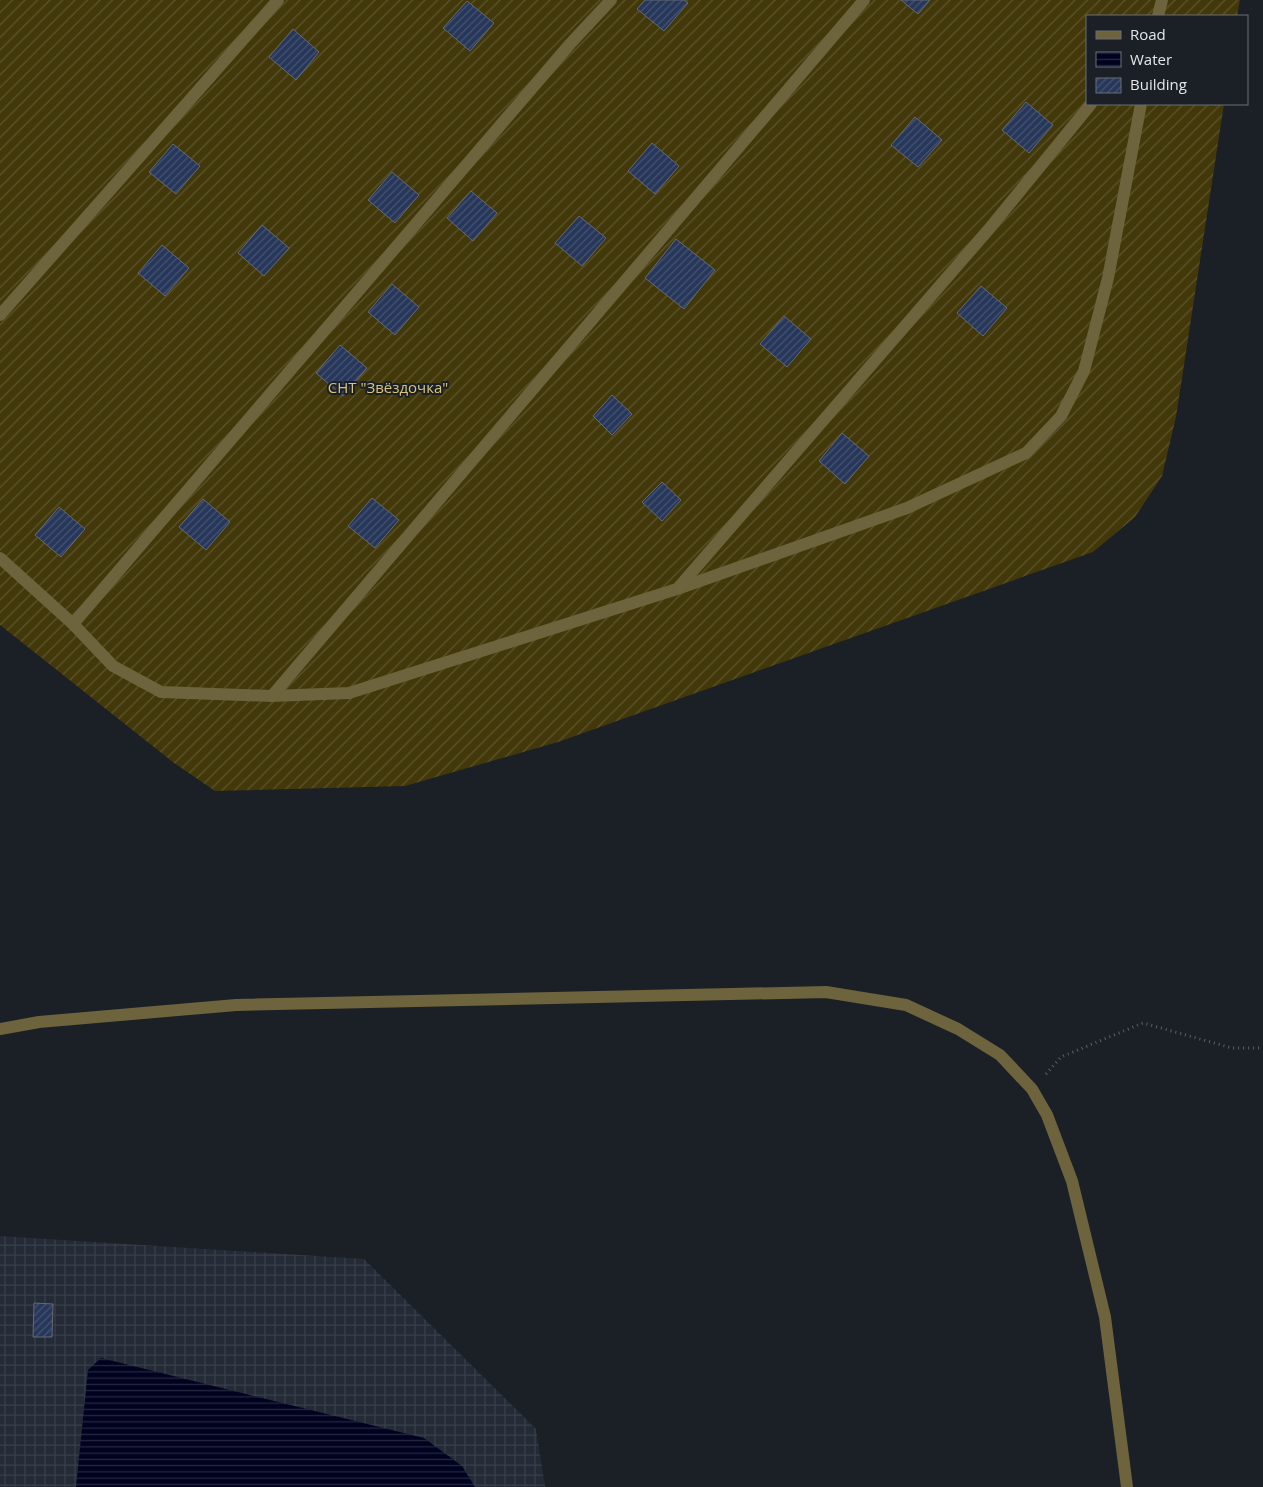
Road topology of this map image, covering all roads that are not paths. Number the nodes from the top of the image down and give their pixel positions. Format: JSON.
{"nodes":[{"id":1,"x":278,"y":0,"type":"edge"},
{"id":2,"x":611,"y":0,"type":"edge"},
{"id":3,"x":864,"y":0,"type":"edge"},
{"id":4,"x":1162,"y":0,"type":"edge"},
{"id":5,"x":1158,"y":15,"type":"edge"},
{"id":6,"x":1090,"y":105,"type":"edge"},
{"id":7,"x":1141,"y":105,"type":"edge"},
{"id":8,"x":0,"y":316,"type":"edge"},
{"id":9,"x":0,"y":558,"type":"edge"},
{"id":10,"x":677,"y":588,"type":"junction"},
{"id":11,"x":73,"y":624,"type":"junction"},
{"id":12,"x":272,"y":696,"type":"junction"},
{"id":13,"x":0,"y":1029,"type":"edge"},
{"id":14,"x":1126,"y":1487,"type":"edge"}],
"edges":[{"from":1,"to":8,"type":"street"},
{"from":2,"to":11,"type":"street"},
{"from":3,"to":12,"type":"street"},
{"from":4,"to":5,"type":"street"},
{"from":6,"to":10,"type":"street"},
{"from":7,"to":10,"type":"street"},
{"from":9,"to":11,"type":"street"},
{"from":10,"to":12,"type":"street"},
{"from":11,"to":12,"type":"street"},
{"from":13,"to":14,"type":"street"}]}
